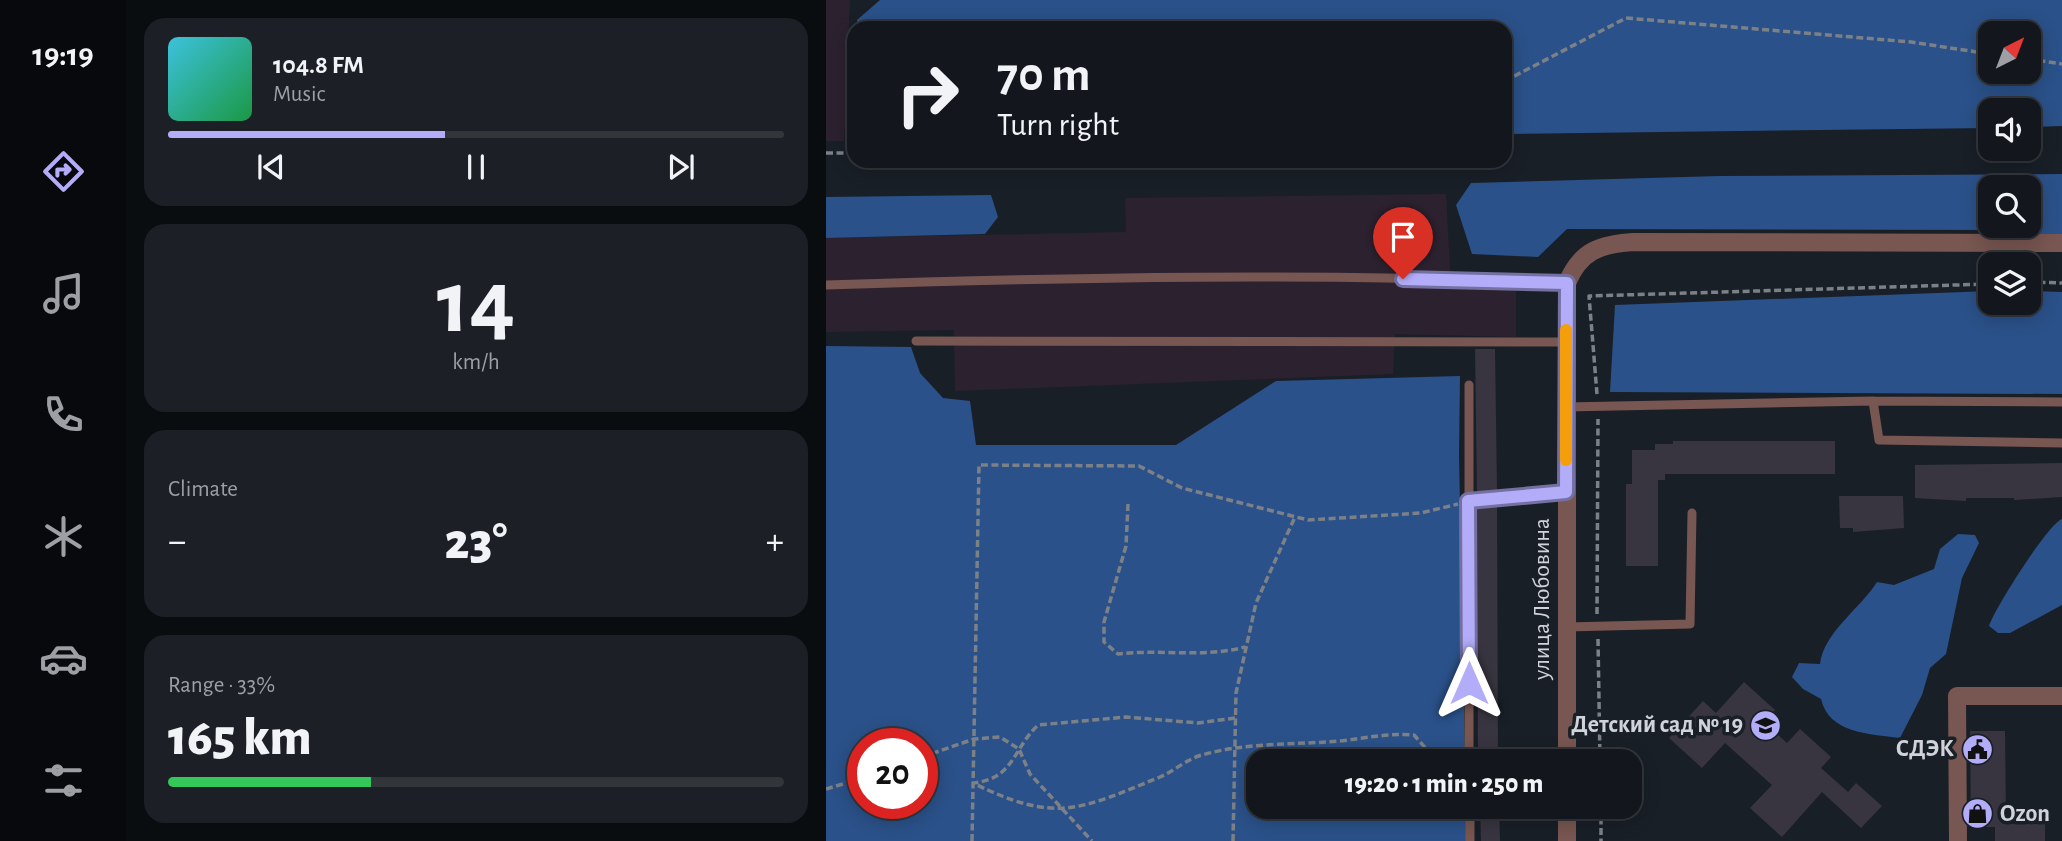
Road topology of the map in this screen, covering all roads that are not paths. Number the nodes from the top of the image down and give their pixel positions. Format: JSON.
{"nodes":[{"id":1,"x":2062,"y":243,"type":"edge"},
{"id":2,"x":1570,"y":276,"type":"junction"},
{"id":3,"x":826,"y":285,"type":"edge"},
{"id":4,"x":916,"y":341,"type":"dead end"},
{"id":5,"x":1565,"y":342,"type":"junction"},
{"id":6,"x":1469,"y":386,"type":"dead end"},
{"id":7,"x":1873,"y":401,"type":"junction"},
{"id":8,"x":2062,"y":402,"type":"edge"},
{"id":9,"x":1565,"y":407,"type":"junction"},
{"id":10,"x":2062,"y":443,"type":"edge"},
{"id":11,"x":1566,"y":492,"type":"junction"},
{"id":12,"x":1468,"y":501,"type":"junction"},
{"id":13,"x":1692,"y":513,"type":"dead end"},
{"id":14,"x":1566,"y":627,"type":"junction"},
{"id":15,"x":2062,"y":696,"type":"edge"},
{"id":16,"x":1469,"y":749,"type":"edge"},
{"id":17,"x":1567,"y":749,"type":"edge"},
{"id":18,"x":1470,"y":819,"type":"edge"},
{"id":19,"x":1567,"y":819,"type":"edge"},
{"id":20,"x":1470,"y":841,"type":"edge"},
{"id":21,"x":1567,"y":841,"type":"edge"},
{"id":22,"x":1958,"y":841,"type":"edge"}],
"edges":[{"from":1,"to":2,"type":"street"},
{"from":2,"to":3,"type":"lane"},
{"from":2,"to":5,"type":"street","name":"улица Любовина"},
{"from":4,"to":5,"type":"lane"},
{"from":5,"to":9,"type":"street","name":"улица Любовина"},
{"from":6,"to":12,"type":"lane"},
{"from":7,"to":8,"type":"lane"},
{"from":7,"to":9,"type":"lane"},
{"from":7,"to":10,"type":"lane"},
{"from":9,"to":11,"type":"street","name":"улица Любовина"},
{"from":11,"to":12,"type":"lane"},
{"from":11,"to":14,"type":"street","name":"улица Любовина"},
{"from":12,"to":16,"type":"lane"},
{"from":13,"to":14,"type":"lane"},
{"from":14,"to":17,"type":"street","name":"улица Любовина"},
{"from":15,"to":22,"type":"street"},
{"from":18,"to":20,"type":"lane"},
{"from":19,"to":21,"type":"street"}]}
